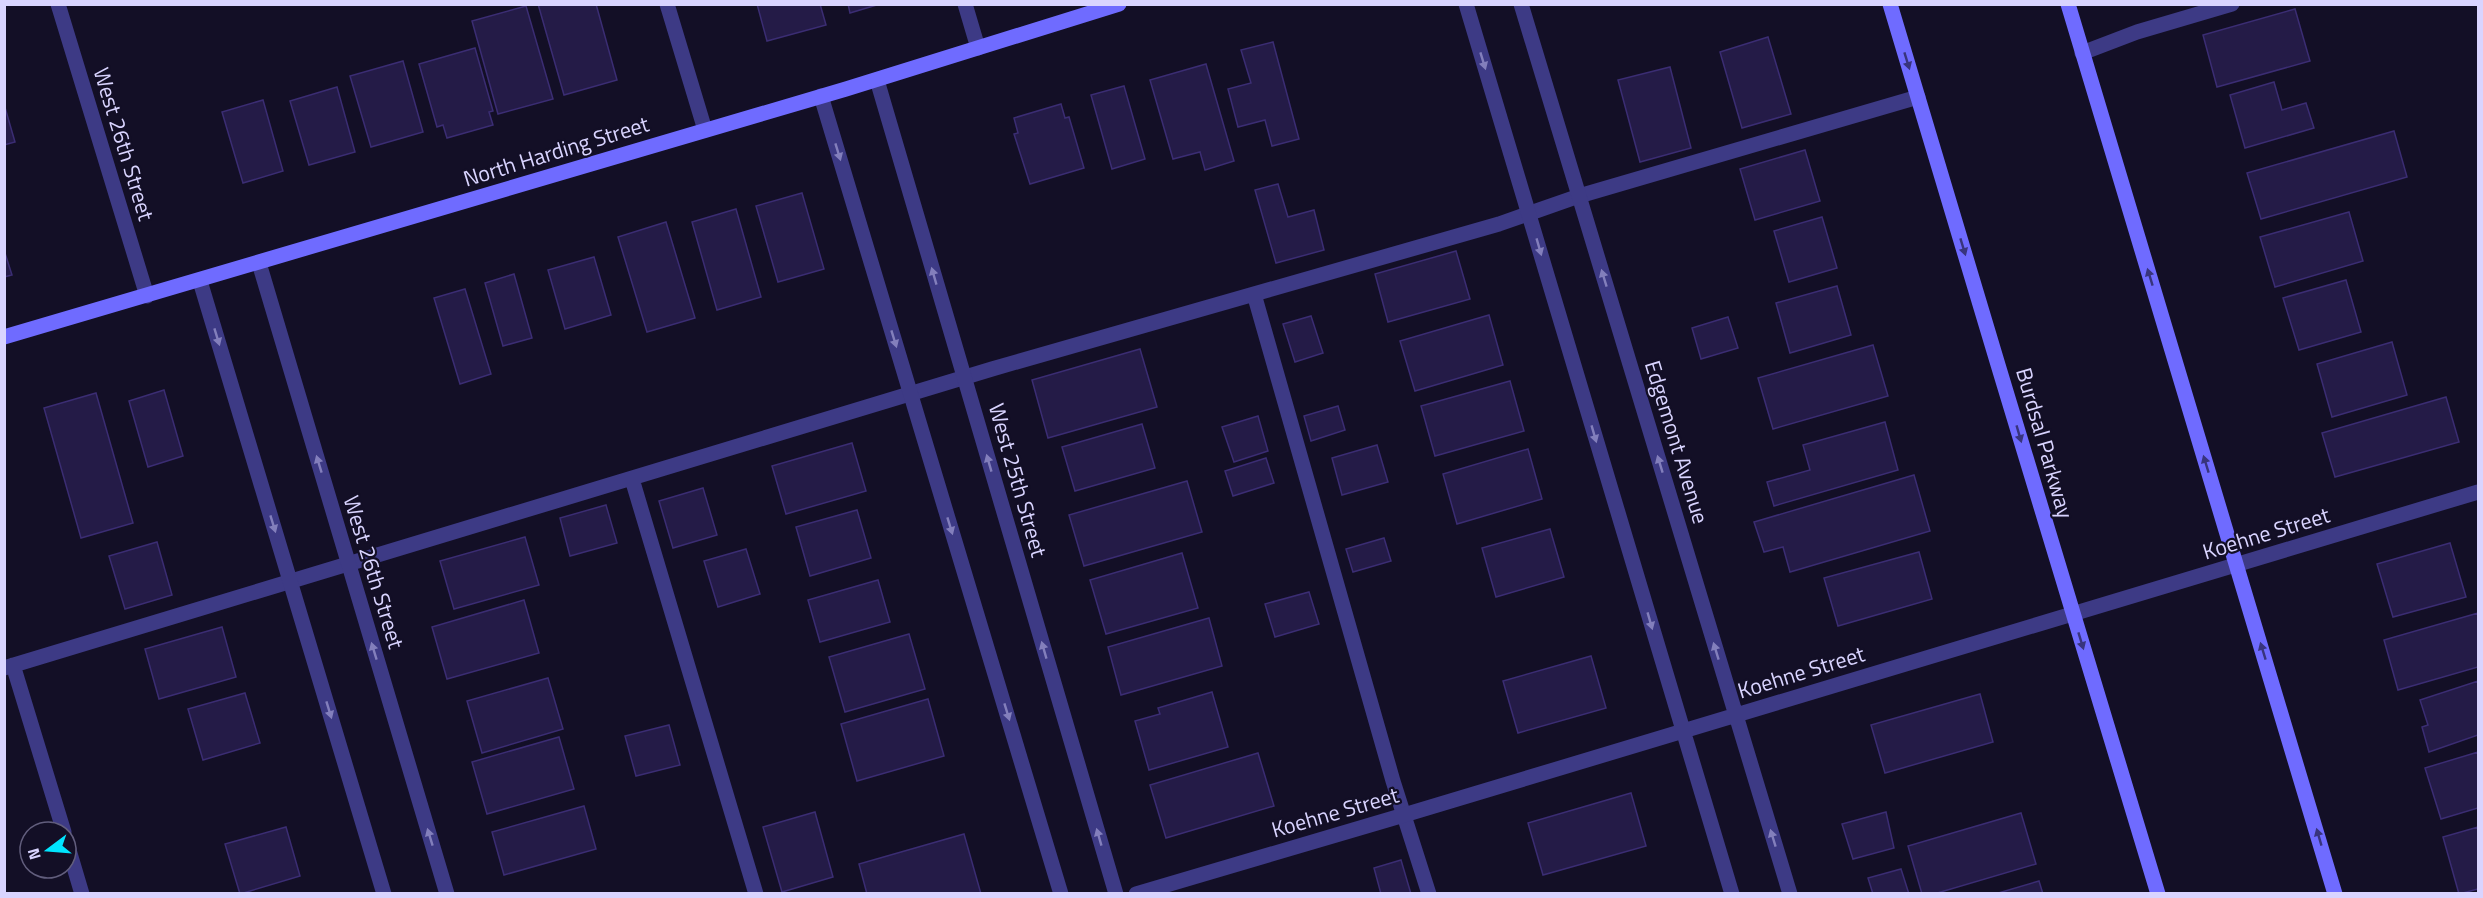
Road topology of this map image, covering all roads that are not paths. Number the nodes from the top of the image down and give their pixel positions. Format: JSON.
{"nodes":[{"id":1,"x":58,"y":4,"type":"edge"},
{"id":2,"x":667,"y":4,"type":"edge"},
{"id":3,"x":965,"y":4,"type":"edge"},
{"id":4,"x":1119,"y":4,"type":"edge"},
{"id":5,"x":1466,"y":4,"type":"edge"},
{"id":6,"x":1521,"y":4,"type":"edge"},
{"id":7,"x":1890,"y":4,"type":"edge"},
{"id":8,"x":2068,"y":4,"type":"edge"},
{"id":9,"x":2232,"y":4,"type":"edge"},
{"id":10,"x":978,"y":48,"type":"junction"},
{"id":11,"x":2082,"y":53,"type":"junction"},
{"id":12,"x":877,"y":80,"type":"junction"},
{"id":13,"x":821,"y":96,"type":"junction"},
{"id":14,"x":1918,"y":97,"type":"junction"},
{"id":15,"x":705,"y":130,"type":"junction"},
{"id":16,"x":1579,"y":196,"type":"junction"},
{"id":17,"x":1529,"y":213,"type":"junction"},
{"id":18,"x":259,"y":263,"type":"junction"},
{"id":19,"x":200,"y":281,"type":"junction"},
{"id":20,"x":1254,"y":294,"type":"junction"},
{"id":21,"x":147,"y":296,"type":"junction"},
{"id":22,"x":4,"y":337,"type":"edge"},
{"id":23,"x":964,"y":378,"type":"junction"},
{"id":24,"x":911,"y":394,"type":"junction"},
{"id":25,"x":632,"y":479,"type":"junction"},
{"id":26,"x":2478,"y":492,"type":"edge"},
{"id":27,"x":349,"y":564,"type":"junction"},
{"id":28,"x":2237,"y":566,"type":"junction"},
{"id":29,"x":290,"y":582,"type":"junction"},
{"id":30,"x":2073,"y":614,"type":"junction"},
{"id":31,"x":9,"y":667,"type":"edge"},
{"id":32,"x":1736,"y":716,"type":"junction"},
{"id":33,"x":1682,"y":732,"type":"junction"},
{"id":34,"x":1404,"y":815,"type":"junction"},
{"id":35,"x":60,"y":820,"type":"edge"},
{"id":36,"x":384,"y":894,"type":"edge"},
{"id":37,"x":447,"y":894,"type":"edge"},
{"id":38,"x":756,"y":894,"type":"edge"},
{"id":39,"x":1061,"y":894,"type":"edge"},
{"id":40,"x":1116,"y":894,"type":"edge"},
{"id":41,"x":1136,"y":894,"type":"edge"},
{"id":42,"x":1429,"y":894,"type":"edge"},
{"id":43,"x":1732,"y":894,"type":"edge"},
{"id":44,"x":1790,"y":894,"type":"edge"},
{"id":45,"x":2158,"y":894,"type":"edge"},
{"id":46,"x":2335,"y":894,"type":"edge"}],
"edges":[{"from":1,"to":21,"type":"street","name":"West 26th Street"},
{"from":2,"to":15,"type":"street"},
{"from":3,"to":10,"type":"street"},
{"from":4,"to":10,"type":"street","name":"North Harding Street"},
{"from":5,"to":17,"type":"street","one_way":true},
{"from":6,"to":16,"type":"street","name":"Edgemont Avenue"},
{"from":7,"to":14,"type":"street","name":"Burdsal Parkway","one_way":true},
{"from":8,"to":11,"type":"street"},
{"from":9,"to":11,"type":"street"},
{"from":10,"to":12,"type":"street","name":"North Harding Street"},
{"from":28,"to":11,"type":"street","one_way":true},
{"from":12,"to":13,"type":"street","name":"North Harding Street"},
{"from":23,"to":12,"type":"street","name":"West 25th Street","one_way":true},
{"from":13,"to":15,"type":"street","name":"North Harding Street"},
{"from":13,"to":24,"type":"street","one_way":true},
{"from":14,"to":16,"type":"street"},
{"from":14,"to":30,"type":"street","name":"Burdsal Parkway","one_way":true},
{"from":15,"to":18,"type":"street","name":"North Harding Street"},
{"from":16,"to":17,"type":"street"},
{"from":32,"to":16,"type":"street","name":"Edgemont Avenue","one_way":true},
{"from":17,"to":20,"type":"street"},
{"from":17,"to":33,"type":"street","one_way":true},
{"from":18,"to":19,"type":"street","name":"North Harding Street"},
{"from":27,"to":18,"type":"street","name":"West 26th Street","one_way":true},
{"from":19,"to":21,"type":"street","name":"North Harding Street"},
{"from":19,"to":29,"type":"street","one_way":true},
{"from":20,"to":23,"type":"street"},
{"from":20,"to":34,"type":"street"},
{"from":21,"to":22,"type":"street","name":"North Harding Street"},
{"from":23,"to":24,"type":"street"},
{"from":40,"to":23,"type":"street","name":"West 25th Street","one_way":true},
{"from":24,"to":25,"type":"street"},
{"from":24,"to":39,"type":"street","one_way":true},
{"from":25,"to":27,"type":"street"},
{"from":25,"to":38,"type":"street"},
{"from":26,"to":28,"type":"street","name":"Koehne Street"},
{"from":27,"to":29,"type":"street"},
{"from":37,"to":27,"type":"street","name":"West 26th Street","one_way":true},
{"from":28,"to":30,"type":"street","name":"Koehne Street"},
{"from":46,"to":28,"type":"street","one_way":true},
{"from":29,"to":31,"type":"street"},
{"from":29,"to":36,"type":"street","one_way":true},
{"from":30,"to":32,"type":"street","name":"Koehne Street"},
{"from":30,"to":45,"type":"street","name":"Burdsal Parkway","one_way":true},
{"from":31,"to":35,"type":"street"},
{"from":32,"to":33,"type":"street","name":"Koehne Street"},
{"from":44,"to":32,"type":"street","name":"Edgemont Avenue","one_way":true},
{"from":33,"to":34,"type":"street","name":"Koehne Street"},
{"from":33,"to":43,"type":"street"},
{"from":34,"to":41,"type":"street","name":"Koehne Street"},
{"from":34,"to":42,"type":"street"}]}
